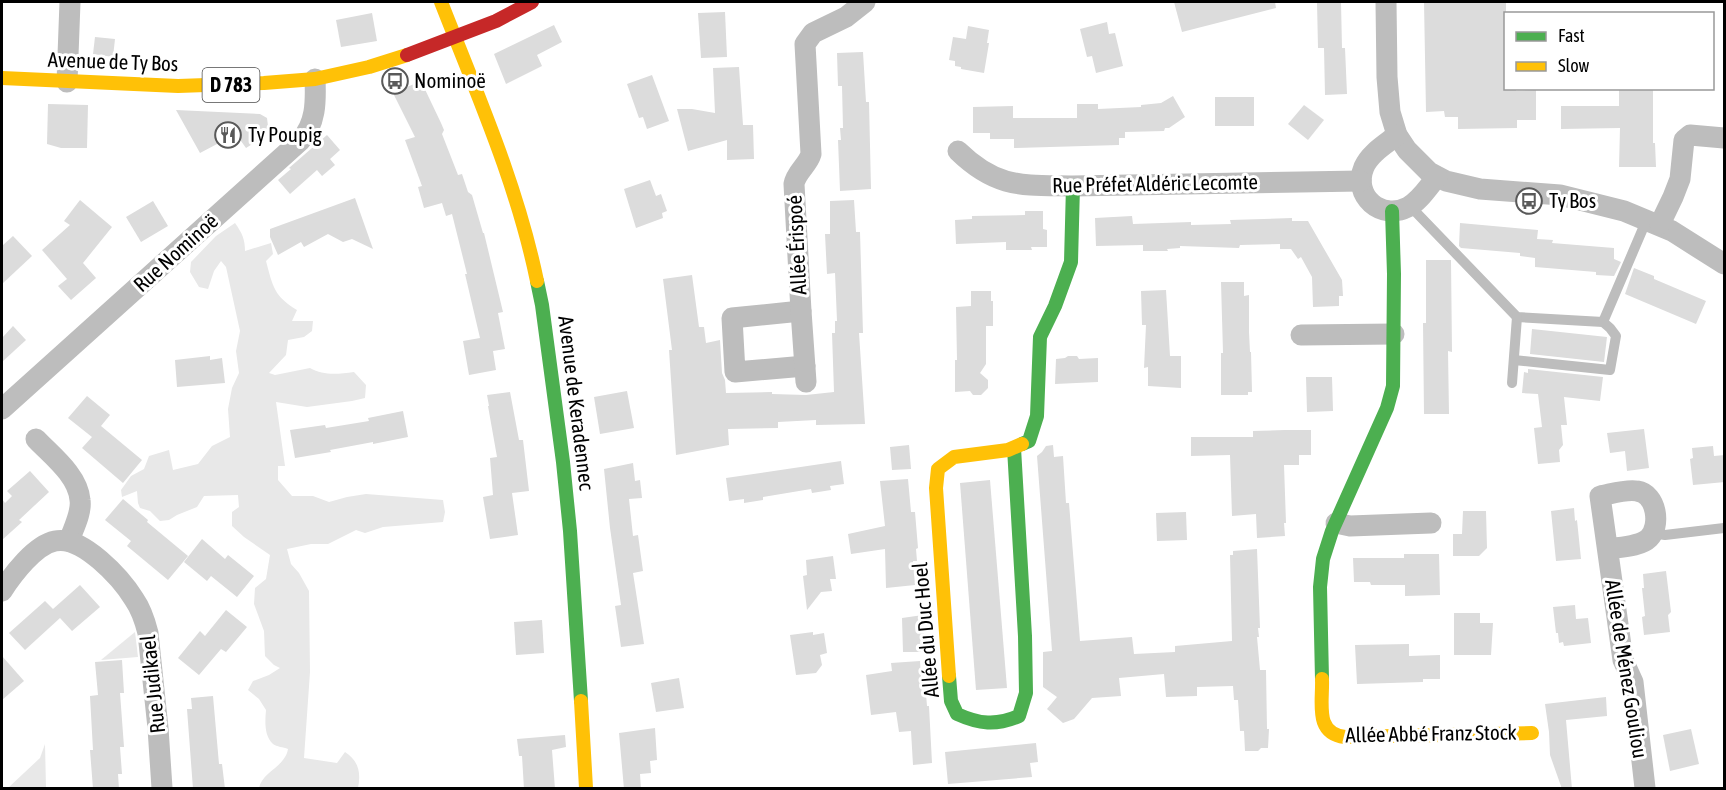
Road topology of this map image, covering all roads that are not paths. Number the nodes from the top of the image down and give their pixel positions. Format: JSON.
{"nodes":[{"id":1,"x":70,"y":2,"type":"edge"},
{"id":2,"x":441,"y":2,"type":"edge"},
{"id":3,"x":532,"y":2,"type":"edge"},
{"id":4,"x":865,"y":2,"type":"edge"},
{"id":5,"x":1386,"y":2,"type":"edge"},
{"id":6,"x":455,"y":38,"type":"junction"},
{"id":7,"x":2,"y":78,"type":"edge"},
{"id":8,"x":315,"y":80,"type":"junction"},
{"id":9,"x":67,"y":82,"type":"junction"},
{"id":10,"x":1397,"y":135,"type":"junction"},
{"id":11,"x":1725,"y":138,"type":"edge"},
{"id":12,"x":958,"y":151,"type":"dead end"},
{"id":13,"x":1437,"y":177,"type":"junction"},
{"id":14,"x":1361,"y":181,"type":"junction"},
{"id":15,"x":1073,"y":186,"type":"junction"},
{"id":16,"x":1401,"y":208,"type":"junction"},
{"id":17,"x":1653,"y":222,"type":"junction"},
{"id":18,"x":1725,"y":264,"type":"edge"},
{"id":19,"x":801,"y":311,"type":"junction"},
{"id":20,"x":1517,"y":317,"type":"junction"},
{"id":21,"x":1603,"y":322,"type":"junction"},
{"id":22,"x":1394,"y":334,"type":"junction"},
{"id":23,"x":1302,"y":335,"type":"dead end"},
{"id":24,"x":1514,"y":360,"type":"junction"},
{"id":25,"x":1512,"y":383,"type":"dead end"},
{"id":26,"x":2,"y":409,"type":"edge"},
{"id":27,"x":36,"y":439,"type":"dead end"},
{"id":28,"x":1014,"y":448,"type":"junction"},
{"id":29,"x":1336,"y":523,"type":"junction"},
{"id":30,"x":1431,"y":523,"type":"dead end"},
{"id":31,"x":1725,"y":528,"type":"edge"},
{"id":32,"x":1653,"y":533,"type":"junction"},
{"id":33,"x":69,"y":541,"type":"junction"},
{"id":34,"x":1608,"y":549,"type":"junction"},
{"id":35,"x":2,"y":591,"type":"edge"},
{"id":36,"x":1532,"y":733,"type":"dead end"},
{"id":37,"x":162,"y":789,"type":"edge"},
{"id":38,"x":586,"y":789,"type":"edge"},
{"id":39,"x":1645,"y":789,"type":"edge"}],
"edges":[{"from":1,"to":9,"type":"street"},
{"from":2,"to":6,"type":"street","name":"Avenue de Keradennec"},
{"from":3,"to":6,"type":"street","name":"Avenue de Ty Bos","number":"D 783"},
{"from":4,"to":19,"type":"street","name":"Allée Érispoé"},
{"from":5,"to":10,"type":"street"},
{"from":6,"to":8,"type":"street","name":"Avenue de Ty Bos","number":"D 783"},
{"from":6,"to":38,"type":"street","name":"Avenue de Keradennec"},
{"from":7,"to":9,"type":"street","name":"Avenue de Ty Bos","number":"D 783"},
{"from":8,"to":9,"type":"street","name":"Avenue de Ty Bos","number":"D 783"},
{"from":8,"to":26,"type":"street","name":"Rue Nominoë"},
{"from":10,"to":13,"type":"street"},
{"from":10,"to":14,"type":"street"},
{"from":11,"to":17,"type":"street"},
{"from":12,"to":15,"type":"street","name":"Rue Préfet Aldéric Lecomte"},
{"from":13,"to":16,"type":"street"},
{"from":13,"to":17,"type":"street"},
{"from":14,"to":15,"type":"street","name":"Rue Préfet Aldéric Lecomte"},
{"from":14,"to":16,"type":"street"},
{"from":15,"to":28,"type":"street"},
{"from":16,"to":20,"type":"lane"},
{"from":16,"to":22,"type":"street","name":"Allée Abbé Franz Stock"},
{"from":17,"to":18,"type":"street"},
{"from":17,"to":21,"type":"lane"},
{"from":19,"to":19,"type":"street","name":"Allée Érispoé"},
{"from":20,"to":21,"type":"lane"},
{"from":20,"to":24,"type":"lane"},
{"from":21,"to":24,"type":"lane"},
{"from":22,"to":23,"type":"street"},
{"from":22,"to":29,"type":"street","name":"Allée Abbé Franz Stock"},
{"from":24,"to":25,"type":"lane"},
{"from":27,"to":33,"type":"street"},
{"from":28,"to":28,"type":"street","name":"Allée du Duc Hoel"},
{"from":29,"to":30,"type":"street"},
{"from":29,"to":36,"type":"street","name":"Allée Abbé Franz Stock"},
{"from":31,"to":32,"type":"lane"},
{"from":32,"to":34,"type":"street","name":"Allée de Ménez Gouliou"},
{"from":32,"to":34,"type":"street","name":"Allée de Ménez Gouliou"},
{"from":33,"to":35,"type":"street"},
{"from":33,"to":37,"type":"street","name":"Rue Judikael"},
{"from":34,"to":39,"type":"street","name":"Allée de Ménez Gouliou"}]}
